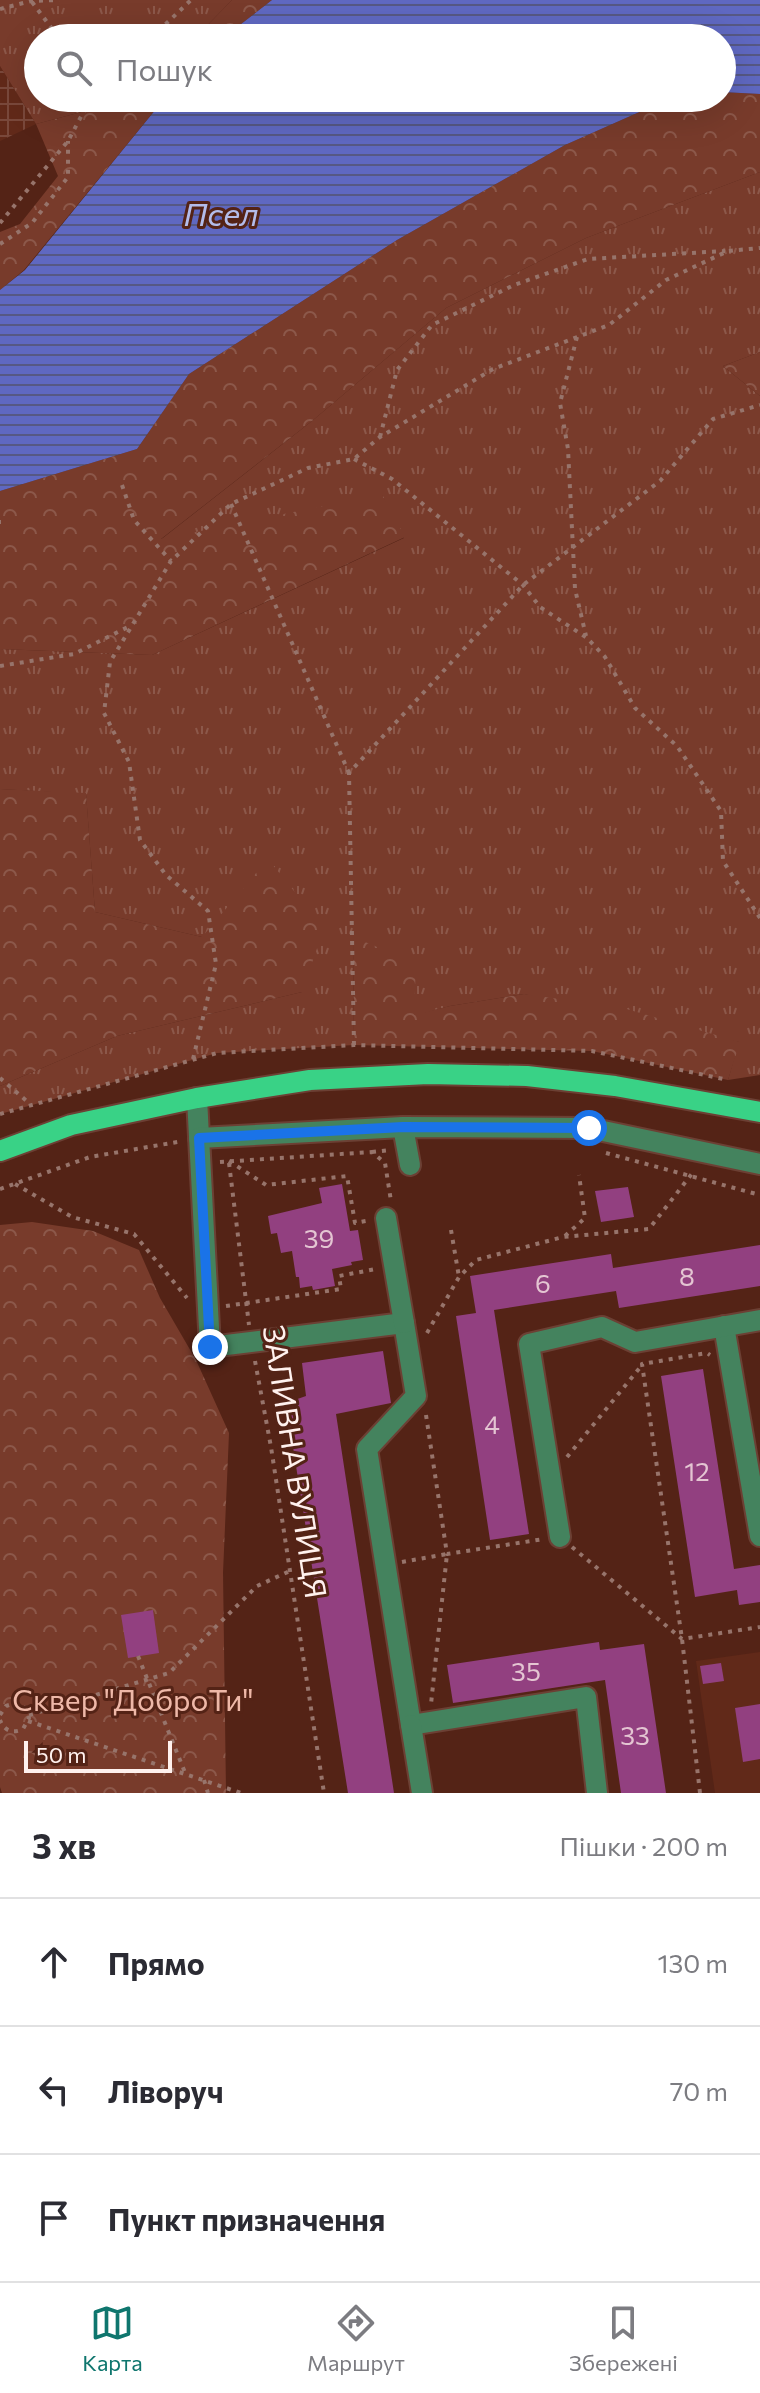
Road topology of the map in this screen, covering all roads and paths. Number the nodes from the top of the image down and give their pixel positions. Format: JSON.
{"nodes":[{"id":1,"x":31,"y":0,"type":"edge"},
{"id":2,"x":59,"y":0,"type":"edge"},
{"id":3,"x":191,"y":0,"type":"edge"},
{"id":4,"x":0,"y":9,"type":"edge"},
{"id":5,"x":49,"y":24,"type":"edge"},
{"id":6,"x":166,"y":24,"type":"edge"},
{"id":7,"x":84,"y":112,"type":"edge"},
{"id":8,"x":68,"y":141,"type":"junction"},
{"id":9,"x":0,"y":223,"type":"edge"},
{"id":10,"x":0,"y":244,"type":"edge"},
{"id":11,"x":759,"y":248,"type":"edge"},
{"id":12,"x":728,"y":251,"type":"junction"},
{"id":13,"x":577,"y":337,"type":"junction"},
{"id":14,"x":760,"y":405,"type":"edge"},
{"id":15,"x":380,"y":437,"type":"junction"},
{"id":16,"x":354,"y":459,"type":"junction"},
{"id":17,"x":122,"y":485,"type":"dead end"},
{"id":18,"x":231,"y":504,"type":"junction"},
{"id":19,"x":574,"y":546,"type":"junction"},
{"id":20,"x":171,"y":561,"type":"junction"},
{"id":21,"x":523,"y":585,"type":"junction"},
{"id":22,"x":133,"y":625,"type":"junction"},
{"id":23,"x":587,"y":638,"type":"junction"},
{"id":24,"x":0,"y":665,"type":"edge"},
{"id":25,"x":349,"y":773,"type":"junction"},
{"id":26,"x":760,"y":918,"type":"edge"},
{"id":27,"x":354,"y":1045,"type":"junction"},
{"id":28,"x":193,"y":1059,"type":"junction"},
{"id":29,"x":0,"y":1078,"type":"edge"},
{"id":30,"x":728,"y":1080,"type":"dead end"},
{"id":31,"x":197,"y":1098,"type":"junction"},
{"id":32,"x":30,"y":1104,"type":"junction"},
{"id":33,"x":760,"y":1112,"type":"edge"},
{"id":34,"x":0,"y":1114,"type":"edge"},
{"id":35,"x":403,"y":1127,"type":"junction"},
{"id":36,"x":199,"y":1138,"type":"junction"},
{"id":37,"x":226,"y":1138,"type":"junction"},
{"id":38,"x":0,"y":1151,"type":"edge"},
{"id":39,"x":602,"y":1152,"type":"dead end"},
{"id":40,"x":708,"y":1152,"type":"junction"},
{"id":41,"x":229,"y":1161,"type":"junction"},
{"id":42,"x":760,"y":1164,"type":"edge"},
{"id":43,"x":410,"y":1165,"type":"dead end"},
{"id":44,"x":579,"y":1175,"type":"dead end"},
{"id":45,"x":688,"y":1178,"type":"junction"},
{"id":46,"x":15,"y":1184,"type":"junction"},
{"id":47,"x":0,"y":1189,"type":"edge"},
{"id":48,"x":760,"y":1195,"type":"edge"},
{"id":49,"x":379,"y":1219,"type":"joint"},
{"id":50,"x":451,"y":1230,"type":"dead end"},
{"id":51,"x":563,"y":1237,"type":"junction"},
{"id":52,"x":459,"y":1277,"type":"junction"},
{"id":53,"x":382,"y":1278,"type":"dead end"},
{"id":54,"x":246,"y":1303,"type":"junction"},
{"id":55,"x":208,"y":1316,"type":"junction"},
{"id":56,"x":760,"y":1320,"type":"edge"},
{"id":57,"x":404,"y":1323,"type":"junction"},
{"id":58,"x":724,"y":1326,"type":"junction"},
{"id":59,"x":664,"y":1337,"type":"junction"},
{"id":60,"x":423,"y":1339,"type":"dead end"},
{"id":61,"x":251,"y":1342,"type":"junction"},
{"id":62,"x":642,"y":1364,"type":"junction"},
{"id":63,"x":731,"y":1368,"type":"junction"},
{"id":64,"x":550,"y":1478,"type":"junction"},
{"id":65,"x":760,"y":1536,"type":"edge"},
{"id":66,"x":560,"y":1537,"type":"joint"},
{"id":67,"x":385,"y":1565,"type":"junction"},
{"id":68,"x":290,"y":1571,"type":"junction"},
{"id":69,"x":760,"y":1627,"type":"edge"},
{"id":70,"x":682,"y":1639,"type":"junction"},
{"id":71,"x":138,"y":1656,"type":"dead end"},
{"id":72,"x":148,"y":1681,"type":"junction"},
{"id":73,"x":0,"y":1715,"type":"edge"},
{"id":74,"x":28,"y":1718,"type":"junction"},
{"id":75,"x":420,"y":1724,"type":"junction"},
{"id":76,"x":186,"y":1775,"type":"junction"},
{"id":77,"x":204,"y":1780,"type":"junction"},
{"id":78,"x":208,"y":1793,"type":"edge"},
{"id":79,"x":241,"y":1793,"type":"edge"},
{"id":80,"x":324,"y":1793,"type":"edge"},
{"id":81,"x":422,"y":1793,"type":"edge"},
{"id":82,"x":597,"y":1793,"type":"edge"},
{"id":83,"x":700,"y":1793,"type":"edge"}],
"edges":[{"from":1,"to":2,"type":"path"},
{"from":1,"to":4,"type":"path"},
{"from":1,"to":5,"type":"path"},
{"from":3,"to":6,"type":"path"},
{"from":7,"to":8,"type":"path"},
{"from":8,"to":9,"type":"path"},
{"from":8,"to":10,"type":"path"},
{"from":11,"to":12,"type":"path"},
{"from":12,"to":13,"type":"path"},
{"from":12,"to":15,"type":"path"},
{"from":13,"to":15,"type":"path"},
{"from":13,"to":19,"type":"path"},
{"from":14,"to":19,"type":"path"},
{"from":15,"to":16,"type":"path"},
{"from":16,"to":18,"type":"path"},
{"from":16,"to":21,"type":"path"},
{"from":17,"to":20,"type":"path"},
{"from":18,"to":20,"type":"path"},
{"from":18,"to":25,"type":"path"},
{"from":19,"to":21,"type":"path"},
{"from":19,"to":23,"type":"path"},
{"from":20,"to":22,"type":"path"},
{"from":21,"to":23,"type":"path"},
{"from":21,"to":25,"type":"path"},
{"from":22,"to":24,"type":"path"},
{"from":22,"to":28,"type":"path"},
{"from":23,"to":26,"type":"path"},
{"from":25,"to":27,"type":"path"},
{"from":27,"to":28,"type":"path"},
{"from":27,"to":30,"type":"path"},
{"from":28,"to":32,"type":"path"},
{"from":29,"to":32,"type":"path"},
{"from":31,"to":33,"type":"main road"},
{"from":31,"to":36,"type":"lane"},
{"from":31,"to":38,"type":"main road"},
{"from":32,"to":34,"type":"path"},
{"from":35,"to":37,"type":"lane"},
{"from":35,"to":40,"type":"lane"},
{"from":35,"to":43,"type":"lane"},
{"from":36,"to":37,"type":"lane"},
{"from":36,"to":46,"type":"path"},
{"from":36,"to":55,"type":"lane"},
{"from":37,"to":41,"type":"path","name":"ЗАЛИВНА ВУЛИЦЯ"},
{"from":39,"to":45,"type":"path"},
{"from":40,"to":42,"type":"lane"},
{"from":40,"to":45,"type":"path"},
{"from":41,"to":49,"type":"path"},
{"from":41,"to":54,"type":"path","name":"ЗАЛИВНА ВУЛИЦЯ"},
{"from":44,"to":51,"type":"path"},
{"from":45,"to":48,"type":"path"},
{"from":45,"to":51,"type":"path"},
{"from":46,"to":47,"type":"path"},
{"from":46,"to":55,"type":"path"},
{"from":49,"to":57,"type":"lane"},
{"from":50,"to":52,"type":"path"},
{"from":51,"to":52,"type":"path"},
{"from":52,"to":60,"type":"path"},
{"from":53,"to":54,"type":"path"},
{"from":54,"to":55,"type":"path"},
{"from":54,"to":61,"type":"path","name":"ЗАЛИВНА ВУЛИЦЯ"},
{"from":55,"to":61,"type":"lane"},
{"from":56,"to":58,"type":"lane"},
{"from":57,"to":61,"type":"lane"},
{"from":57,"to":67,"type":"lane"},
{"from":58,"to":59,"type":"lane"},
{"from":58,"to":63,"type":"lane"},
{"from":59,"to":62,"type":"path"},
{"from":59,"to":64,"type":"lane"},
{"from":61,"to":68,"type":"path","name":"ЗАЛИВНА ВУЛИЦЯ"},
{"from":62,"to":63,"type":"path"},
{"from":62,"to":64,"type":"path"},
{"from":62,"to":70,"type":"path"},
{"from":63,"to":65,"type":"lane"},
{"from":64,"to":66,"type":"lane"},
{"from":66,"to":70,"type":"path"},
{"from":67,"to":75,"type":"lane"},
{"from":67,"to":75,"type":"path"},
{"from":68,"to":72,"type":"path"},
{"from":68,"to":80,"type":"path","name":"ЗАЛИВНА ВУЛИЦЯ"},
{"from":69,"to":70,"type":"path"},
{"from":70,"to":83,"type":"path"},
{"from":71,"to":72,"type":"path"},
{"from":72,"to":74,"type":"path"},
{"from":72,"to":76,"type":"path"},
{"from":73,"to":74,"type":"path"},
{"from":73,"to":74,"type":"path"},
{"from":74,"to":76,"type":"path"},
{"from":75,"to":81,"type":"lane"},
{"from":75,"to":82,"type":"lane"},
{"from":76,"to":77,"type":"path"},
{"from":77,"to":78,"type":"path"},
{"from":77,"to":79,"type":"path"}]}
